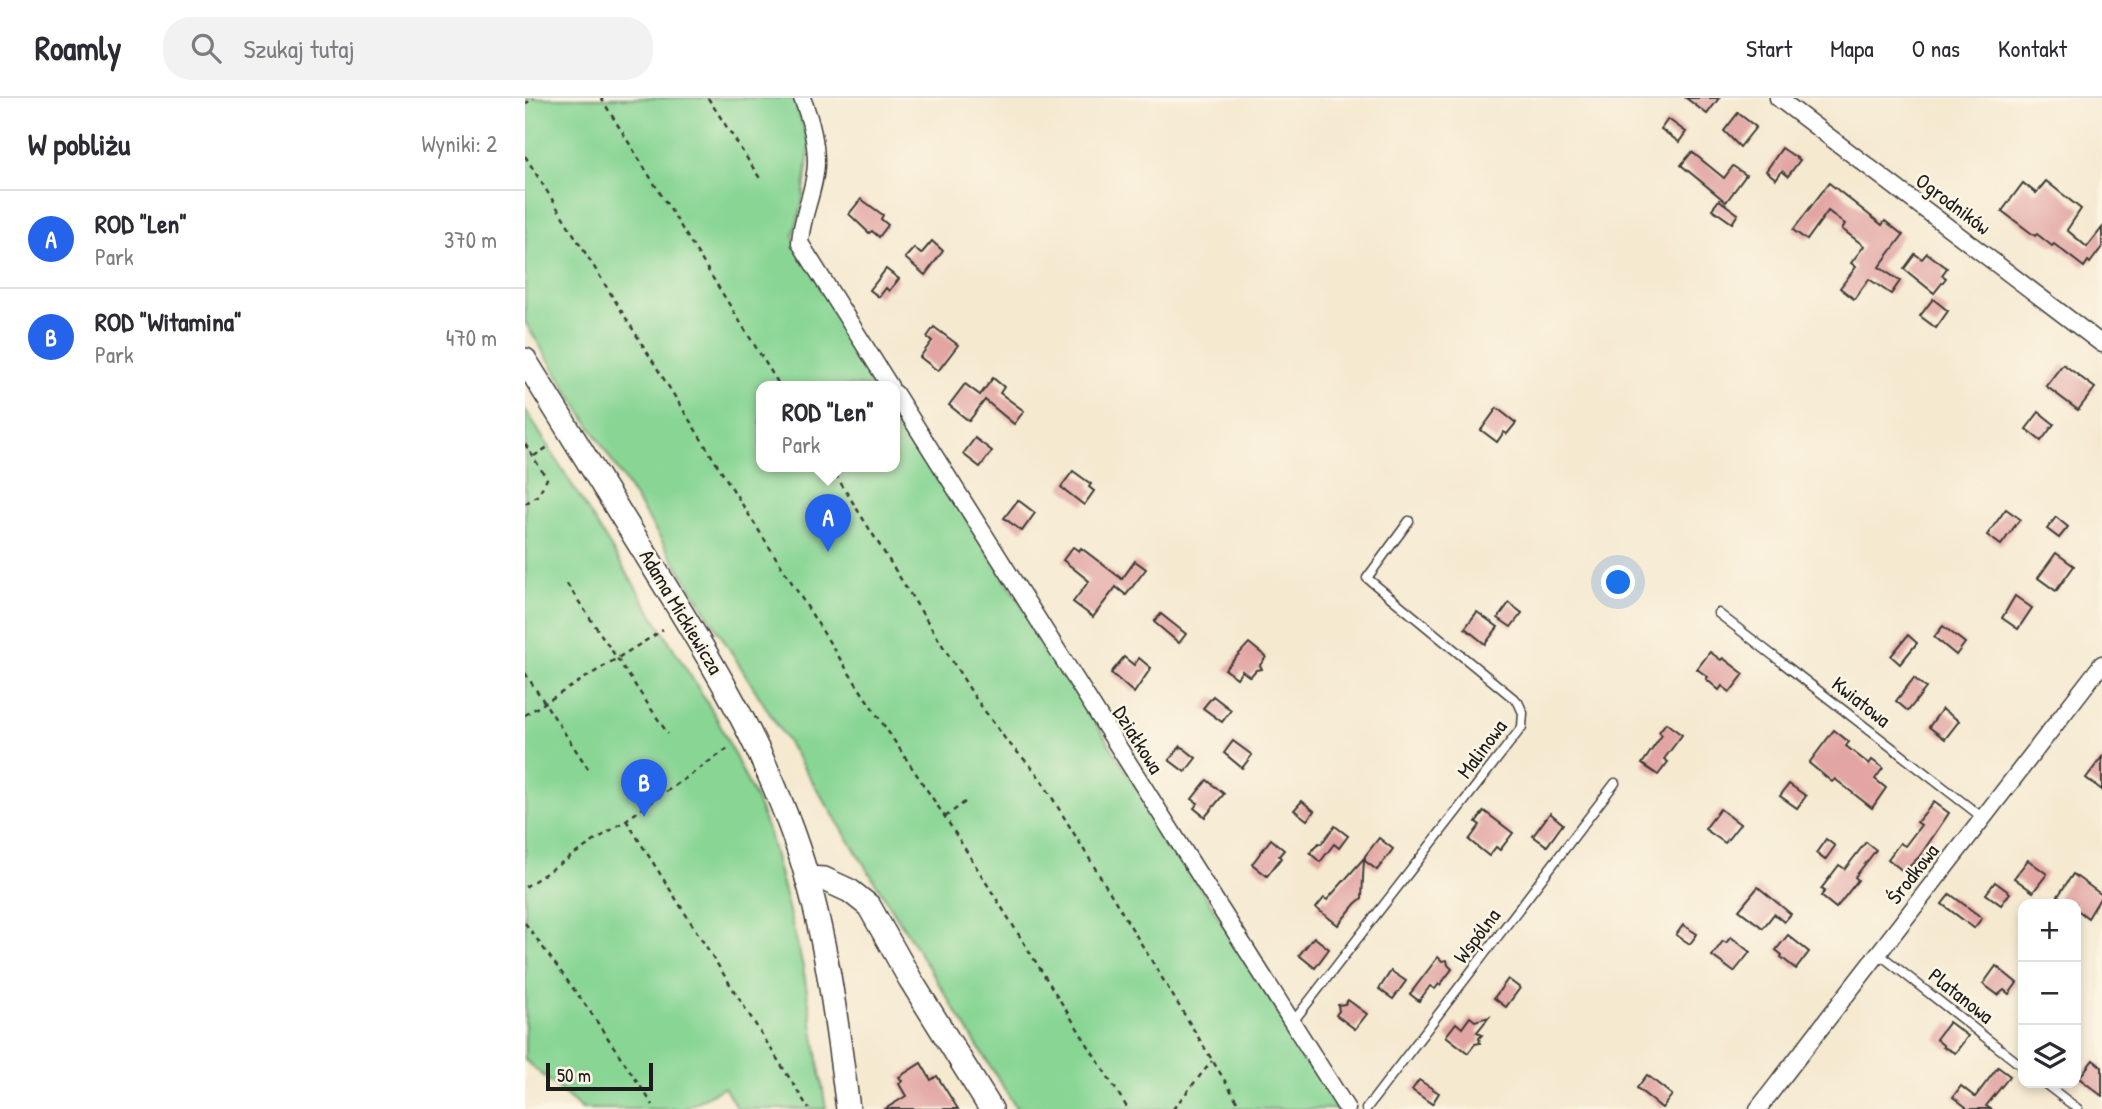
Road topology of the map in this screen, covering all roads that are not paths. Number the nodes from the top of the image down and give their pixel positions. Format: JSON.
{"nodes":[{"id":1,"x":802,"y":98,"type":"edge"},
{"id":2,"x":1778,"y":98,"type":"edge"},
{"id":3,"x":2102,"y":344,"type":"edge"},
{"id":4,"x":525,"y":360,"type":"edge"},
{"id":5,"x":887,"y":381,"type":"edge"},
{"id":6,"x":900,"y":402,"type":"edge"},
{"id":7,"x":1409,"y":521,"type":"dead end"},
{"id":8,"x":1718,"y":613,"type":"dead end"},
{"id":9,"x":2102,"y":664,"type":"edge"},
{"id":10,"x":1615,"y":783,"type":"dead end"},
{"id":11,"x":1983,"y":818,"type":"junction"},
{"id":12,"x":807,"y":878,"type":"junction"},
{"id":13,"x":1878,"y":953,"type":"junction"},
{"id":14,"x":1292,"y":1023,"type":"junction"},
{"id":15,"x":2018,"y":1062,"type":"edge"},
{"id":16,"x":2051,"y":1088,"type":"edge"},
{"id":17,"x":848,"y":1109,"type":"edge"},
{"id":18,"x":991,"y":1109,"type":"edge"},
{"id":19,"x":1347,"y":1109,"type":"edge"},
{"id":20,"x":1366,"y":1109,"type":"edge"},
{"id":21,"x":1758,"y":1109,"type":"edge"},
{"id":22,"x":2078,"y":1109,"type":"edge"}],
"edges":[{"from":1,"to":5,"type":"street"},
{"from":2,"to":3,"type":"street","name":"Ogrodników"},
{"from":4,"to":12,"type":"street","name":"Adama Mickiewicza"},
{"from":6,"to":14,"type":"street","name":"Działkowa"},
{"from":7,"to":14,"type":"lane","name":"Malinowa"},
{"from":8,"to":11,"type":"lane","name":"Kwiatowa"},
{"from":9,"to":11,"type":"street","name":"Środkowa"},
{"from":10,"to":20,"type":"lane","name":"Wspólna"},
{"from":11,"to":13,"type":"street","name":"Środkowa"},
{"from":12,"to":17,"type":"street","name":"Adama Mickiewicza"},
{"from":12,"to":18,"type":"street"},
{"from":13,"to":15,"type":"lane","name":"Platanowa"},
{"from":13,"to":21,"type":"street","name":"Środkowa"},
{"from":14,"to":19,"type":"street","name":"Działkowa"},
{"from":16,"to":22,"type":"lane"}]}
